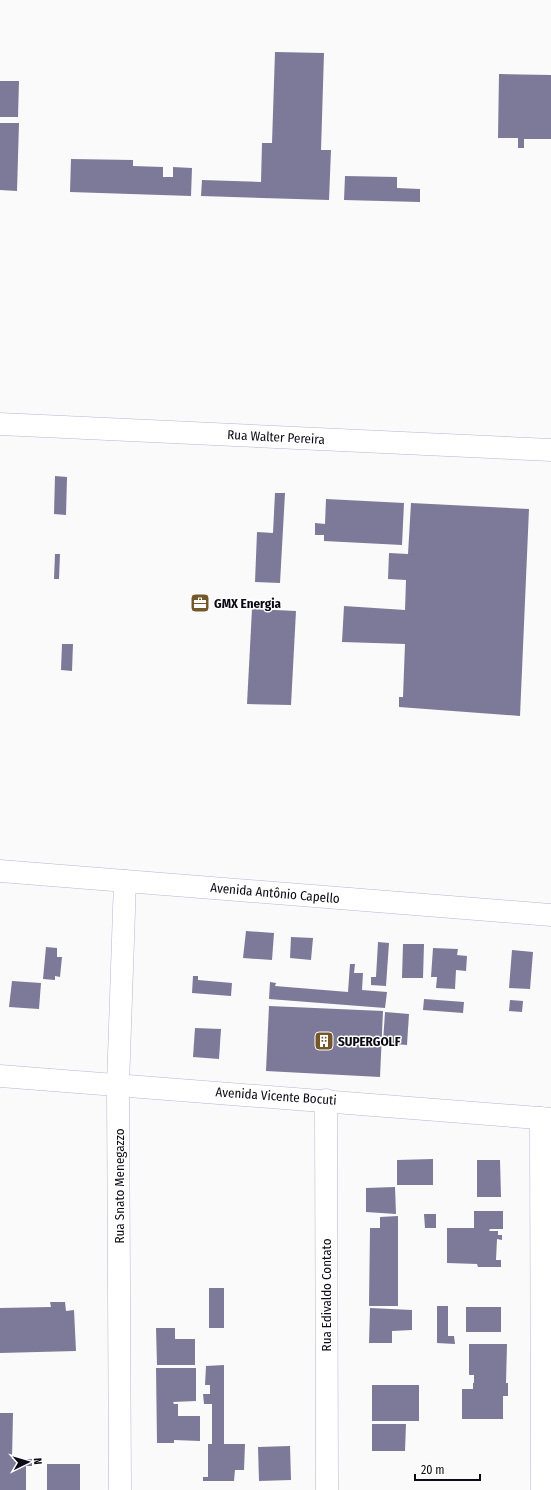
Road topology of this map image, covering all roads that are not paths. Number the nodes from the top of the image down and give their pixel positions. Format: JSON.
{"nodes":[{"id":1,"x":0,"y":424,"type":"edge"},
{"id":2,"x":551,"y":450,"type":"edge"},
{"id":3,"x":0,"y":871,"type":"edge"},
{"id":4,"x":125,"y":881,"type":"junction"},
{"id":5,"x":551,"y":915,"type":"edge"},
{"id":6,"x":0,"y":1076,"type":"edge"},
{"id":7,"x":118,"y":1085,"type":"junction"},
{"id":8,"x":326,"y":1100,"type":"junction"},
{"id":9,"x":546,"y":1118,"type":"edge"},
{"id":10,"x":120,"y":1490,"type":"edge"},
{"id":11,"x":327,"y":1490,"type":"edge"},
{"id":12,"x":542,"y":1490,"type":"edge"}],
"edges":[{"from":1,"to":2,"type":"street","name":"Rua Walter Pereira"},
{"from":3,"to":4,"type":"street","name":"Avenida Antônio Capello"},
{"from":4,"to":5,"type":"street","name":"Avenida Antônio Capello"},
{"from":4,"to":7,"type":"street","name":"Rua Snato Menegazzo"},
{"from":6,"to":7,"type":"street","name":"Avenida Vicente Bocuti"},
{"from":7,"to":8,"type":"street","name":"Avenida Vicente Bocuti"},
{"from":7,"to":10,"type":"street","name":"Rua Snato Menegazzo"},
{"from":8,"to":9,"type":"street","name":"Avenida Vicente Bocuti"},
{"from":8,"to":11,"type":"street","name":"Rua Edivaldo Contato"},
{"from":9,"to":12,"type":"street"}]}
